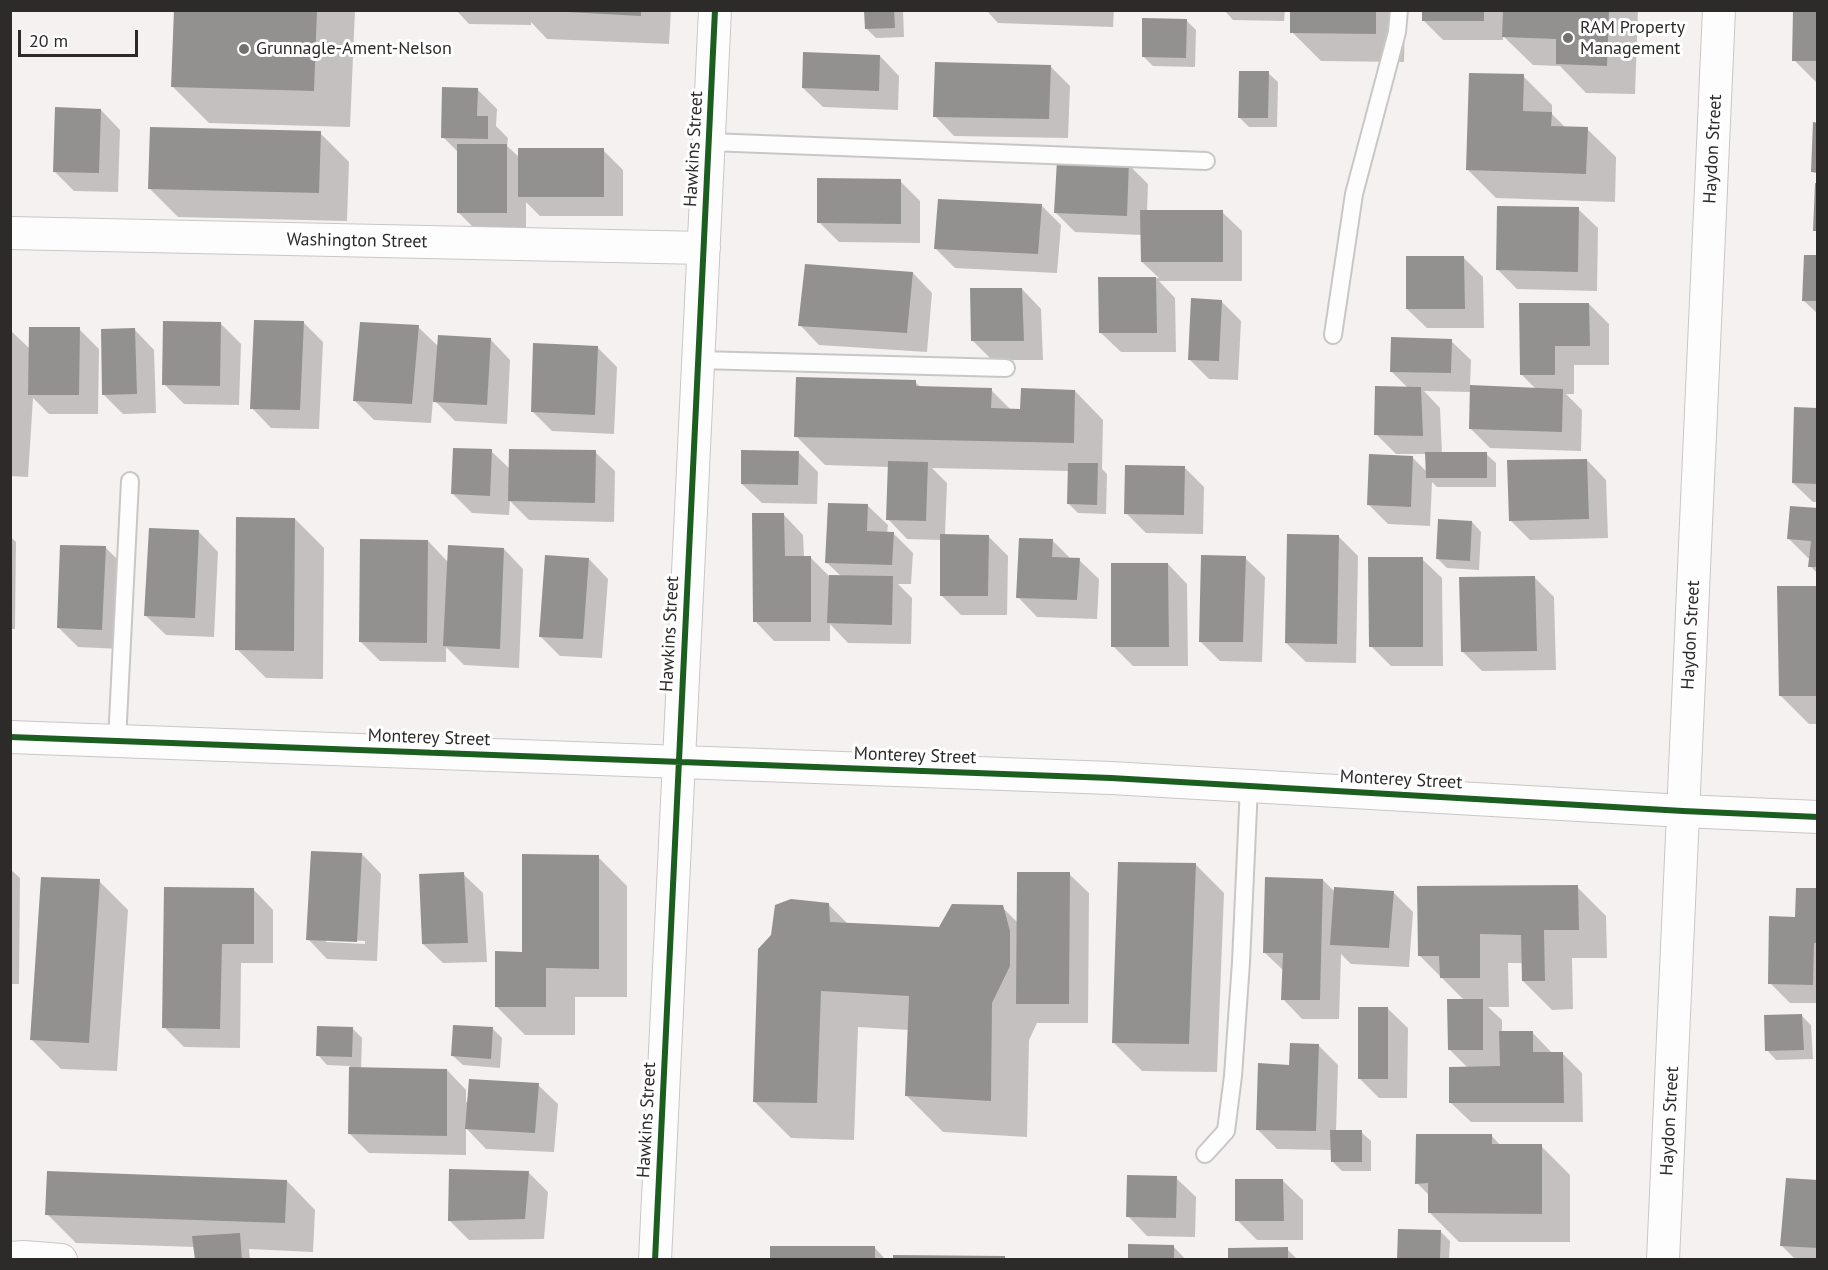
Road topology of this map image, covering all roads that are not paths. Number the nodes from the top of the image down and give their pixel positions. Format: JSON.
{"nodes":[{"id":1,"x":715,"y":10,"type":"edge"},
{"id":2,"x":1398,"y":10,"type":"edge"},
{"id":3,"x":1719,"y":10,"type":"edge"},
{"id":4,"x":709,"y":142,"type":"junction"},
{"id":5,"x":1206,"y":161,"type":"dead end"},
{"id":6,"x":10,"y":233,"type":"edge"},
{"id":7,"x":704,"y":248,"type":"junction"},
{"id":8,"x":1333,"y":335,"type":"dead end"},
{"id":9,"x":698,"y":360,"type":"junction"},
{"id":10,"x":1006,"y":368,"type":"dead end"},
{"id":11,"x":130,"y":481,"type":"dead end"},
{"id":12,"x":10,"y":737,"type":"edge"},
{"id":13,"x":117,"y":741,"type":"junction"},
{"id":14,"x":679,"y":762,"type":"junction"},
{"id":15,"x":1249,"y":786,"type":"junction"},
{"id":16,"x":1683,"y":812,"type":"junction"},
{"id":17,"x":1818,"y":817,"type":"edge"},
{"id":18,"x":1204,"y":1154,"type":"dead end"},
{"id":19,"x":10,"y":1258,"type":"edge"},
{"id":20,"x":61,"y":1260,"type":"edge"},
{"id":21,"x":655,"y":1260,"type":"edge"},
{"id":22,"x":1664,"y":1260,"type":"edge"}],
"edges":[{"from":1,"to":4,"type":"street","name":"Hawkins Street"},
{"from":2,"to":8,"type":"lane"},
{"from":3,"to":16,"type":"street","name":"Haydon Street"},
{"from":4,"to":5,"type":"lane"},
{"from":4,"to":7,"type":"street","name":"Hawkins Street"},
{"from":6,"to":7,"type":"street","name":"Washington Street"},
{"from":7,"to":9,"type":"street","name":"Hawkins Street"},
{"from":9,"to":10,"type":"lane"},
{"from":9,"to":14,"type":"street","name":"Hawkins Street"},
{"from":11,"to":13,"type":"lane"},
{"from":12,"to":13,"type":"street","name":"Monterey Street"},
{"from":13,"to":14,"type":"street","name":"Monterey Street"},
{"from":14,"to":15,"type":"street","name":"Monterey Street"},
{"from":14,"to":21,"type":"street","name":"Hawkins Street"},
{"from":15,"to":16,"type":"street","name":"Monterey Street"},
{"from":15,"to":18,"type":"lane"},
{"from":16,"to":17,"type":"street","name":"Monterey Street"},
{"from":16,"to":22,"type":"street","name":"Haydon Street"},
{"from":19,"to":20,"type":"street"}]}
